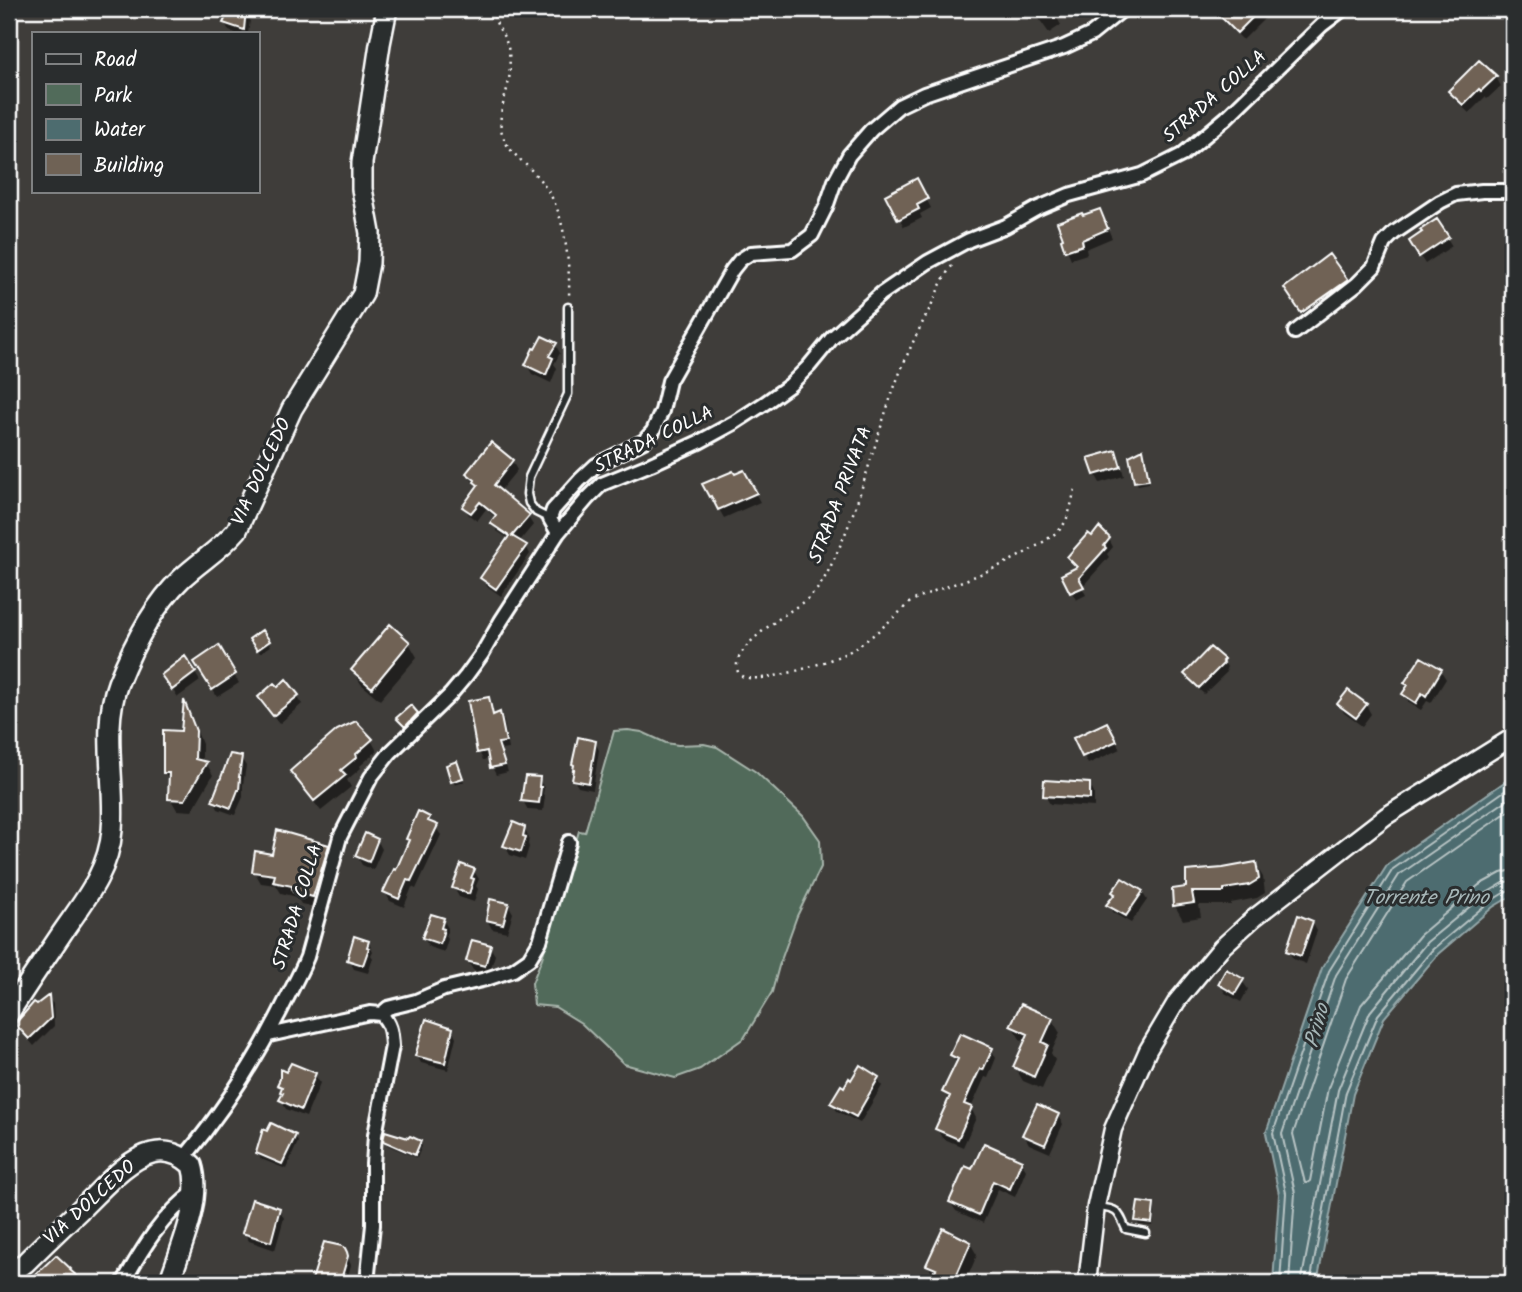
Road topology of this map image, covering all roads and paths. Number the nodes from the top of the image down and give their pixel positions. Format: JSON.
{"nodes":[{"id":1,"x":387,"y":9,"type":"edge"},
{"id":2,"x":493,"y":9,"type":"edge"},
{"id":3,"x":1123,"y":9,"type":"edge"},
{"id":4,"x":1343,"y":9,"type":"edge"},
{"id":5,"x":1513,"y":191,"type":"edge"},
{"id":6,"x":970,"y":240,"type":"junction"},
{"id":7,"x":568,"y":307,"type":"joint"},
{"id":8,"x":1295,"y":332,"type":"dead end"},
{"id":9,"x":1075,"y":489,"type":"dead end"},
{"id":10,"x":550,"y":519,"type":"junction"},
{"id":11,"x":558,"y":533,"type":"junction"},
{"id":12,"x":1513,"y":737,"type":"edge"},
{"id":13,"x":569,"y":842,"type":"dead end"},
{"id":14,"x":9,"y":1013,"type":"edge"},
{"id":15,"x":381,"y":1014,"type":"junction"},
{"id":16,"x":269,"y":1035,"type":"junction"},
{"id":17,"x":184,"y":1158,"type":"junction"},
{"id":18,"x":195,"y":1191,"type":"junction"},
{"id":19,"x":1096,"y":1206,"type":"junction"},
{"id":20,"x":1146,"y":1233,"type":"dead end"},
{"id":21,"x":9,"y":1275,"type":"edge"},
{"id":22,"x":123,"y":1283,"type":"edge"},
{"id":23,"x":169,"y":1283,"type":"edge"},
{"id":24,"x":369,"y":1283,"type":"edge"},
{"id":25,"x":1087,"y":1283,"type":"edge"}],
"edges":[{"from":1,"to":14,"type":"main road","name":"VIA DOLCEDO"},
{"from":2,"to":7,"type":"path"},
{"from":3,"to":10,"type":"street"},
{"from":4,"to":6,"type":"street","name":"STRADA COLLA"},
{"from":5,"to":8,"type":"street"},
{"from":6,"to":9,"type":"path","name":"STRADA PRIVATA"},
{"from":6,"to":11,"type":"street","name":"STRADA COLLA"},
{"from":7,"to":10,"type":"lane"},
{"from":10,"to":11,"type":"street"},
{"from":11,"to":16,"type":"street","name":"STRADA COLLA"},
{"from":12,"to":19,"type":"street"},
{"from":13,"to":15,"type":"street"},
{"from":15,"to":16,"type":"street"},
{"from":15,"to":24,"type":"street"},
{"from":16,"to":17,"type":"street","name":"STRADA COLLA"},
{"from":17,"to":18,"type":"main road"},
{"from":17,"to":21,"type":"main road","name":"VIA DOLCEDO"},
{"from":18,"to":22,"type":"street"},
{"from":18,"to":23,"type":"main road"},
{"from":19,"to":20,"type":"lane"},
{"from":19,"to":25,"type":"street"}]}
